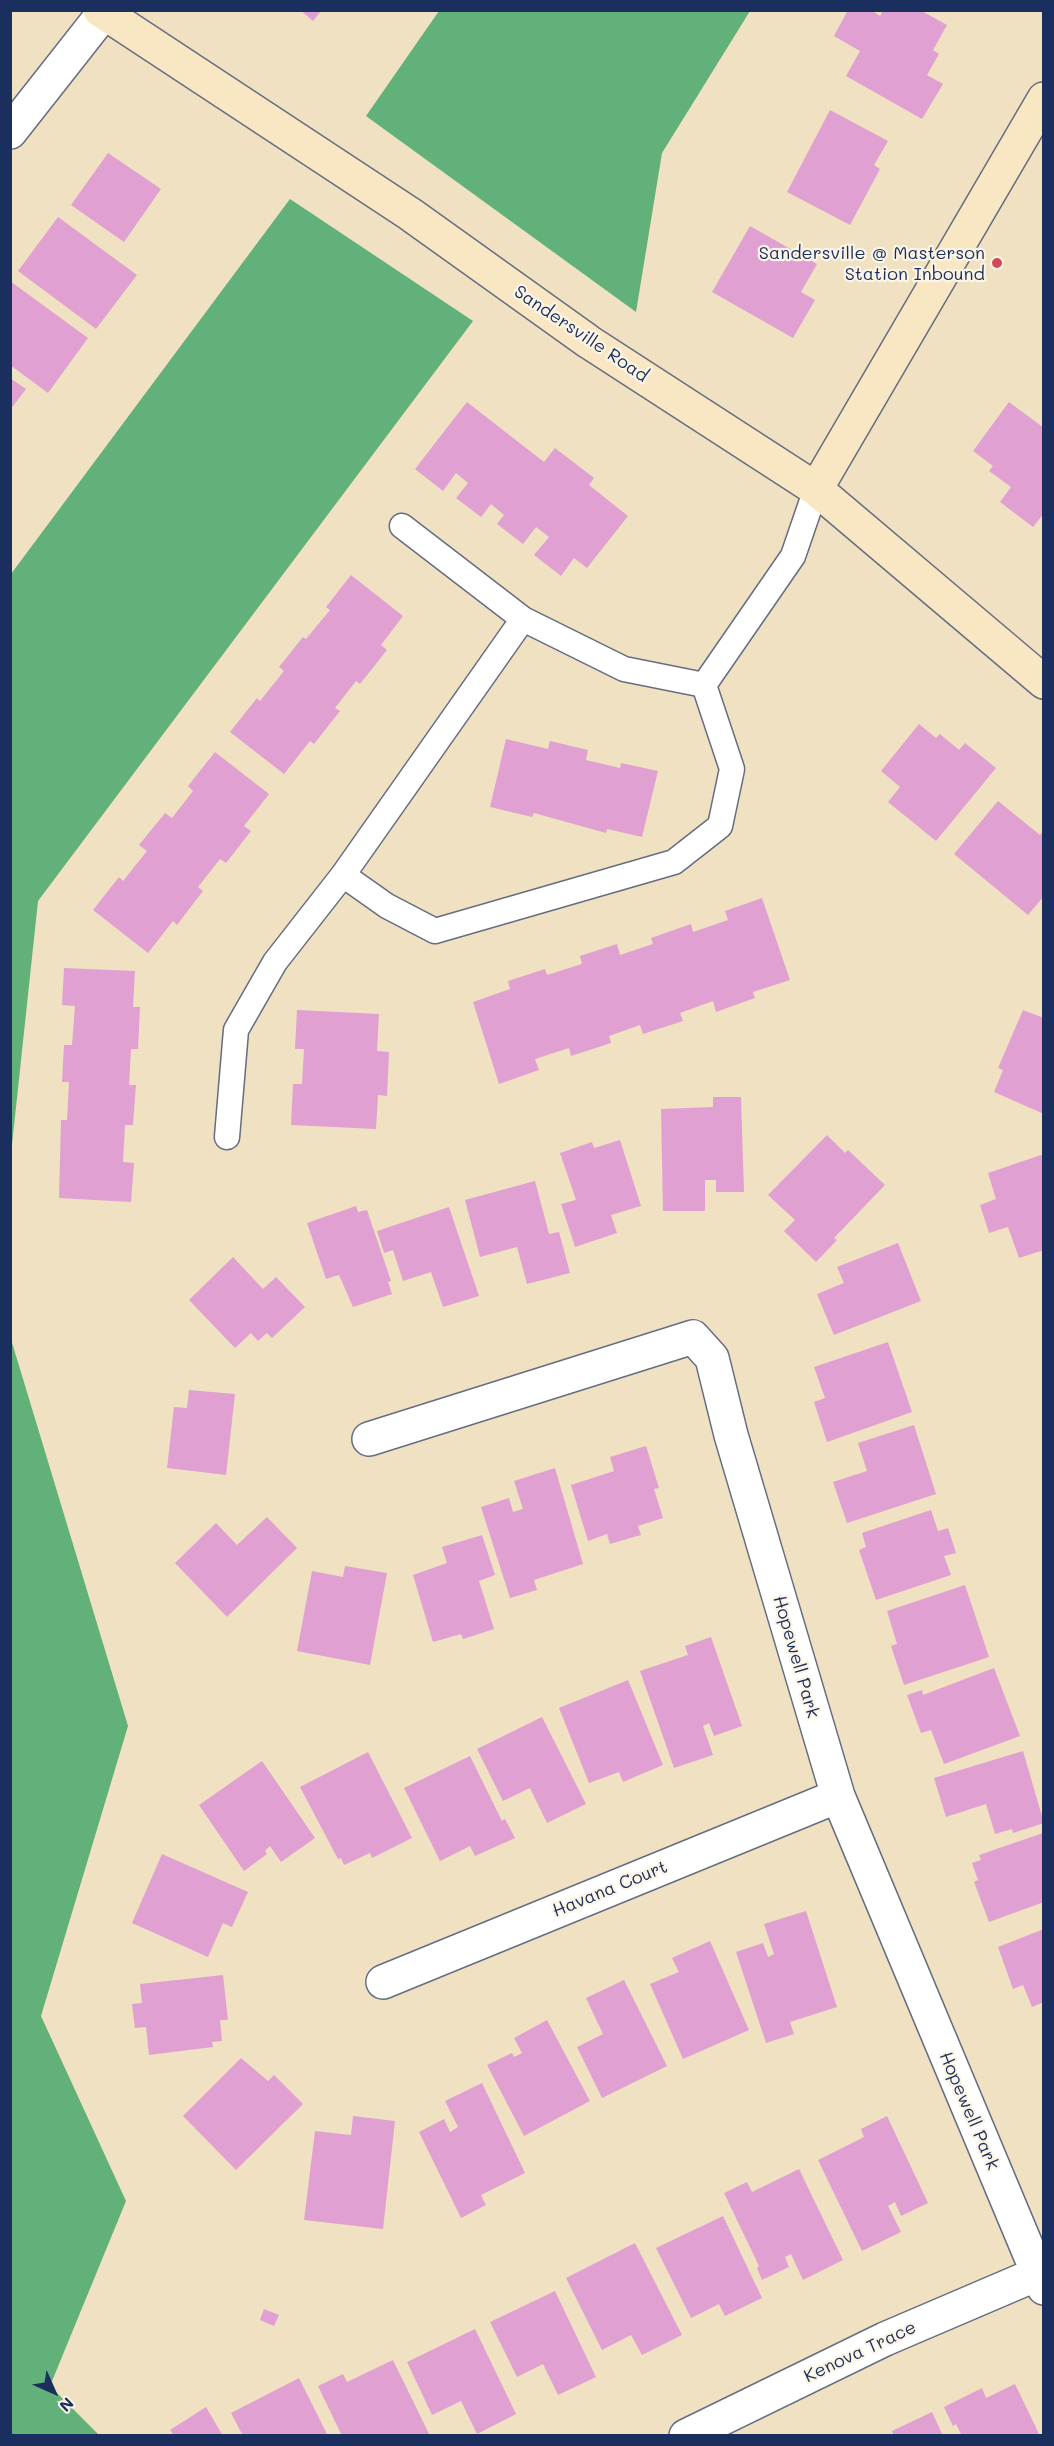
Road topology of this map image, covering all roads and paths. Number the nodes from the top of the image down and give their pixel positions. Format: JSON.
{"nodes":[{"id":1,"x":104,"y":11,"type":"edge"},
{"id":2,"x":1044,"y":99,"type":"edge"},
{"id":3,"x":10,"y":132,"type":"edge"},
{"id":4,"x":816,"y":489,"type":"junction"},
{"id":5,"x":402,"y":526,"type":"dead end"},
{"id":6,"x":523,"y":619,"type":"junction"},
{"id":7,"x":1044,"y":682,"type":"edge"},
{"id":8,"x":704,"y":685,"type":"junction"},
{"id":9,"x":343,"y":875,"type":"junction"},
{"id":10,"x":227,"y":1137,"type":"dead end"},
{"id":11,"x":369,"y":1439,"type":"dead end"},
{"id":12,"x":838,"y":1796,"type":"junction"},
{"id":13,"x":383,"y":1982,"type":"dead end"},
{"id":14,"x":1040,"y":2281,"type":"edge"},
{"id":15,"x":686,"y":2436,"type":"edge"}],
"edges":[{"from":1,"to":3,"type":"street"},
{"from":1,"to":4,"type":"street","name":"Sandersville Road"},
{"from":2,"to":4,"type":"street"},
{"from":4,"to":7,"type":"street","name":"Sandersville Road"},
{"from":4,"to":8,"type":"lane"},
{"from":5,"to":6,"type":"lane"},
{"from":6,"to":8,"type":"lane"},
{"from":6,"to":9,"type":"lane"},
{"from":8,"to":9,"type":"lane"},
{"from":9,"to":10,"type":"lane"},
{"from":11,"to":12,"type":"street","name":"Hopewell Park"},
{"from":12,"to":13,"type":"street","name":"Havana Court"},
{"from":12,"to":14,"type":"street","name":"Hopewell Park"},
{"from":14,"to":15,"type":"street","name":"Kenova Trace"}]}
